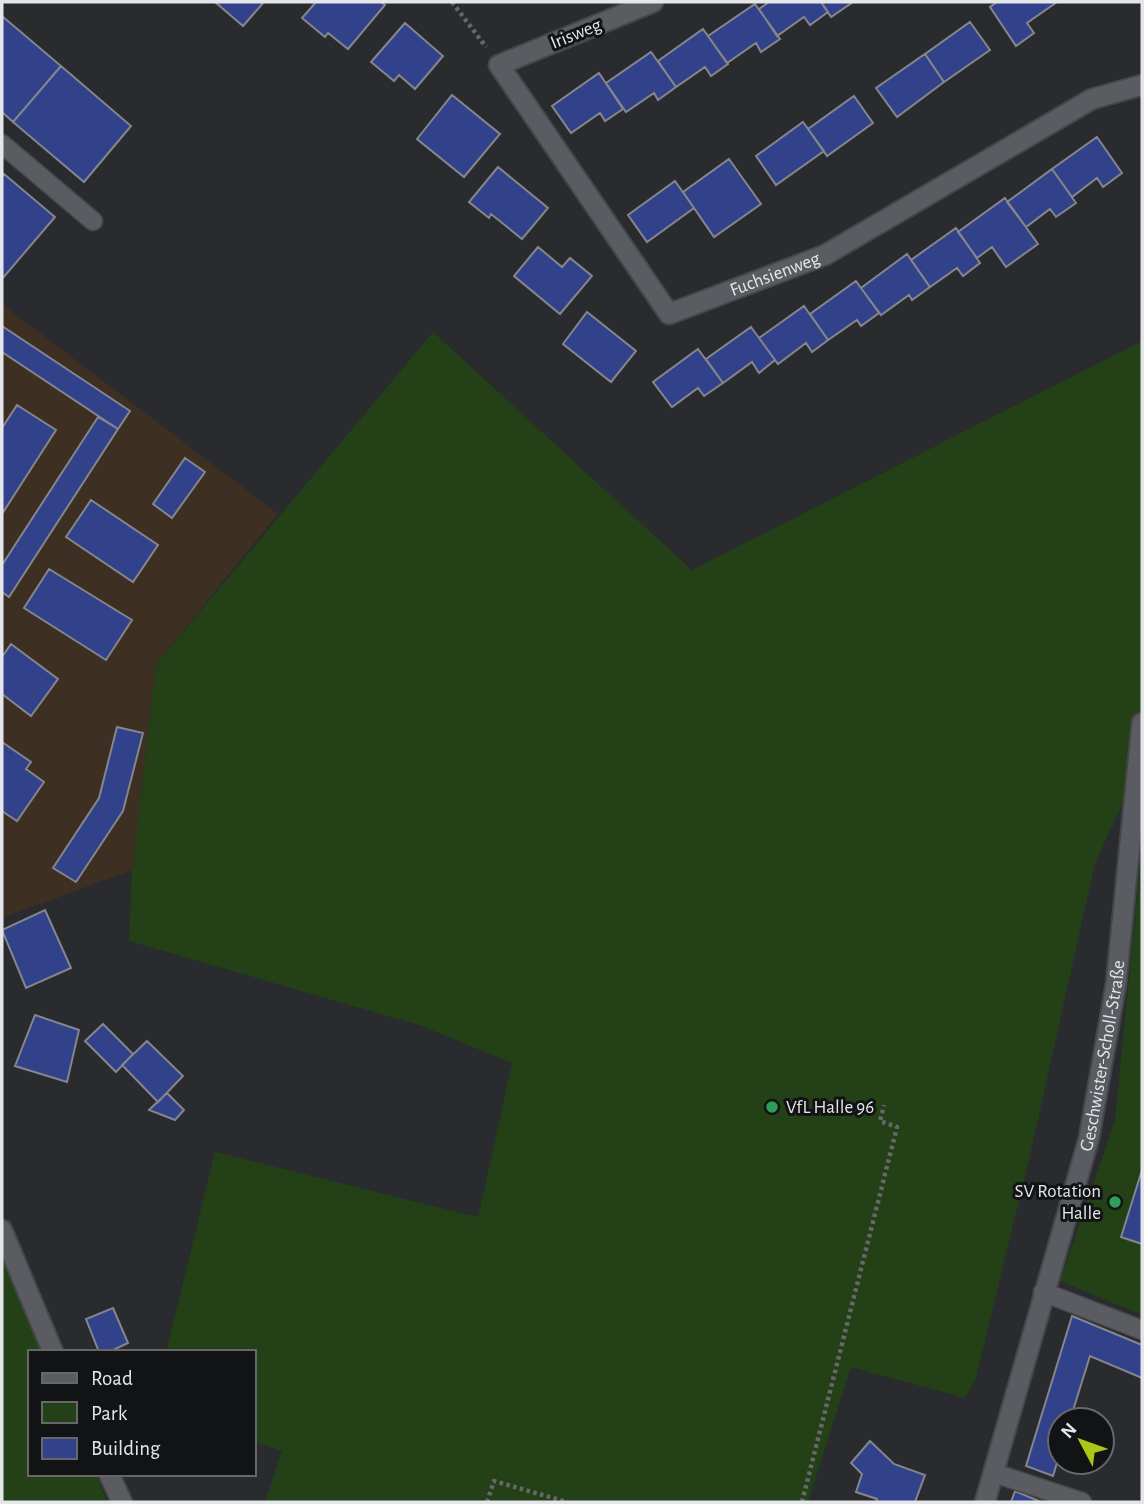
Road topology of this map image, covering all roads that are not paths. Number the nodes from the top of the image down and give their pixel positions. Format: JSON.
{"nodes":[{"id":1,"x":653,"y":2,"type":"edge"},
{"id":2,"x":499,"y":65,"type":"joint"},
{"id":3,"x":1142,"y":85,"type":"edge"},
{"id":4,"x":2,"y":144,"type":"edge"},
{"id":5,"x":93,"y":221,"type":"dead end"},
{"id":6,"x":1142,"y":723,"type":"edge"},
{"id":7,"x":2,"y":1230,"type":"edge"},
{"id":8,"x":1043,"y":1292,"type":"junction"},
{"id":9,"x":1142,"y":1330,"type":"edge"},
{"id":10,"x":52,"y":1350,"type":"edge"},
{"id":11,"x":994,"y":1473,"type":"junction"},
{"id":12,"x":110,"y":1476,"type":"edge"},
{"id":13,"x":122,"y":1502,"type":"edge"},
{"id":14,"x":985,"y":1502,"type":"edge"},
{"id":15,"x":1082,"y":1502,"type":"edge"}],
"edges":[{"from":1,"to":2,"type":"street","name":"Irisweg"},
{"from":2,"to":3,"type":"street","name":"Fuchsienweg"},
{"from":4,"to":5,"type":"lane"},
{"from":6,"to":8,"type":"street","name":"Geschwister-Scholl-Straße"},
{"from":7,"to":10,"type":"street"},
{"from":8,"to":9,"type":"lane"},
{"from":8,"to":11,"type":"street","name":"Geschwister-Scholl-Straße"},
{"from":11,"to":14,"type":"street","name":"Geschwister-Scholl-Straße"},
{"from":11,"to":15,"type":"lane"},
{"from":12,"to":13,"type":"street"}]}
